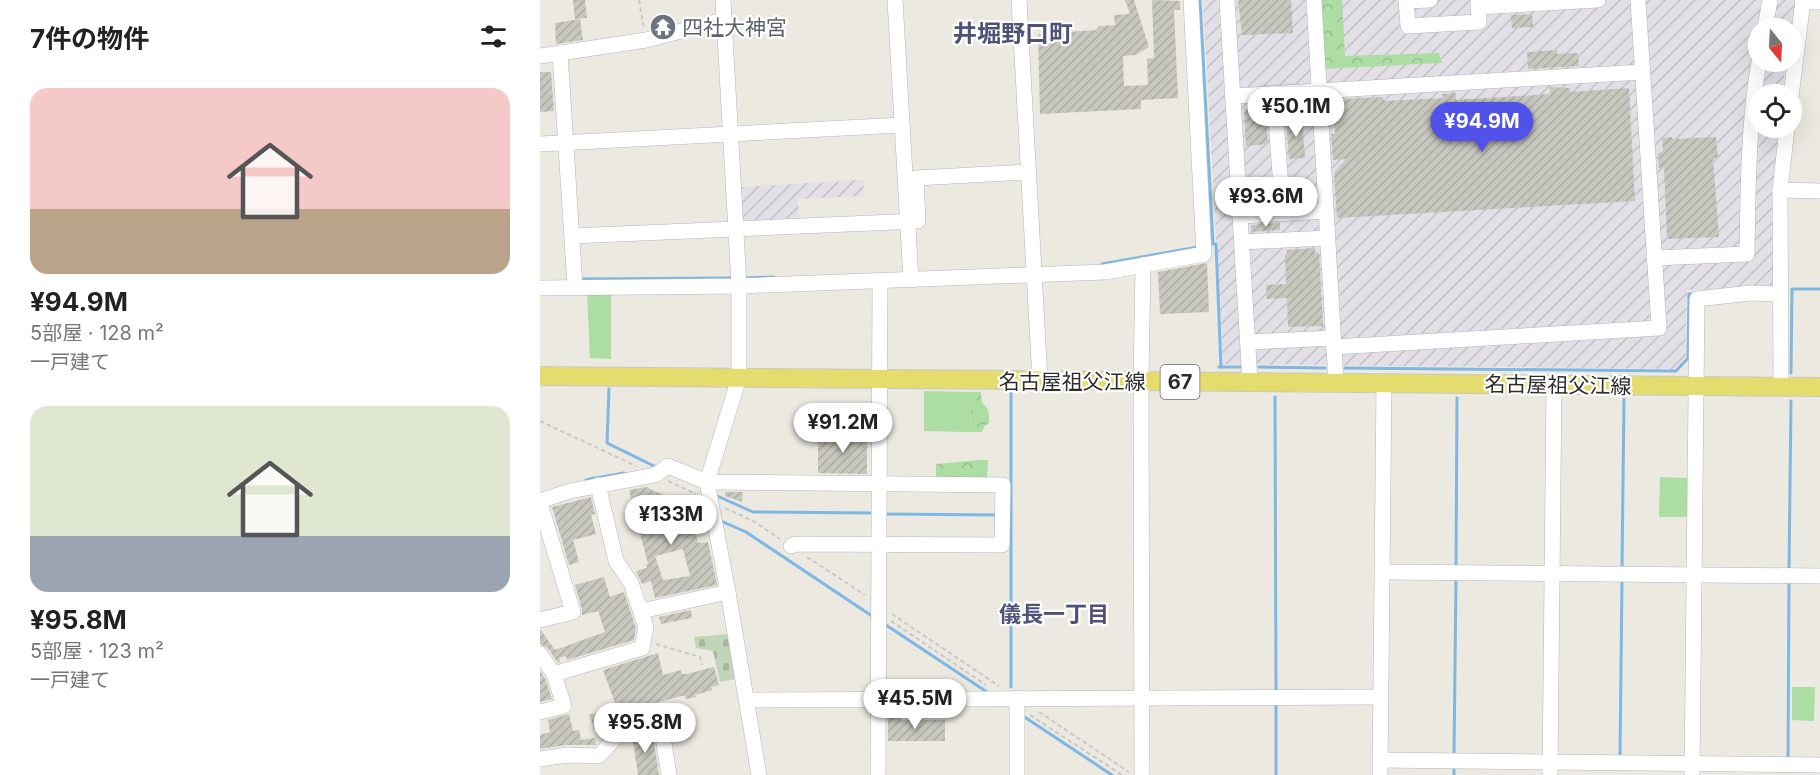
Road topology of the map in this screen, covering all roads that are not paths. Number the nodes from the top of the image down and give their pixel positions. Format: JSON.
{"nodes":[{"id":1,"x":723,"y":0,"type":"edge"},
{"id":2,"x":895,"y":0,"type":"edge"},
{"id":3,"x":1019,"y":0,"type":"edge"},
{"id":4,"x":1191,"y":0,"type":"edge"},
{"id":5,"x":1227,"y":0,"type":"edge"},
{"id":6,"x":1314,"y":0,"type":"edge"},
{"id":7,"x":1430,"y":0,"type":"edge"},
{"id":8,"x":1598,"y":0,"type":"edge"},
{"id":9,"x":1638,"y":0,"type":"edge"},
{"id":10,"x":1770,"y":0,"type":"edge"},
{"id":11,"x":1406,"y":1,"type":"edge"},
{"id":12,"x":1552,"y":1,"type":"edge"},
{"id":13,"x":1802,"y":1,"type":"edge"},
{"id":14,"x":1820,"y":2,"type":"edge"},
{"id":15,"x":1478,"y":3,"type":"edge"},
{"id":16,"x":1767,"y":18,"type":"edge"},
{"id":17,"x":724,"y":20,"type":"junction"},
{"id":18,"x":560,"y":52,"type":"junction"},
{"id":19,"x":540,"y":56,"type":"edge"},
{"id":20,"x":1643,"y":72,"type":"junction"},
{"id":21,"x":1757,"y":72,"type":"edge"},
{"id":22,"x":1792,"y":84,"type":"edge"},
{"id":23,"x":1319,"y":90,"type":"junction"},
{"id":24,"x":1274,"y":93,"type":"junction"},
{"id":25,"x":1233,"y":96,"type":"junction"},
{"id":26,"x":902,"y":125,"type":"junction"},
{"id":27,"x":730,"y":133,"type":"junction"},
{"id":28,"x":1786,"y":138,"type":"edge"},
{"id":29,"x":566,"y":142,"type":"junction"},
{"id":30,"x":540,"y":144,"type":"edge"},
{"id":31,"x":1028,"y":172,"type":"junction"},
{"id":32,"x":1779,"y":190,"type":"junction"},
{"id":33,"x":1820,"y":191,"type":"edge"},
{"id":34,"x":1326,"y":211,"type":"junction"},
{"id":35,"x":1283,"y":214,"type":"junction"},
{"id":36,"x":1240,"y":216,"type":"junction"},
{"id":37,"x":908,"y":221,"type":"junction"},
{"id":38,"x":736,"y":229,"type":"junction"},
{"id":39,"x":572,"y":237,"type":"junction"},
{"id":40,"x":1327,"y":238,"type":"junction"},
{"id":41,"x":1242,"y":242,"type":"junction"},
{"id":42,"x":1654,"y":258,"type":"junction"},
{"id":43,"x":1143,"y":265,"type":"junction"},
{"id":44,"x":1034,"y":275,"type":"junction"},
{"id":45,"x":911,"y":280,"type":"junction"},
{"id":46,"x":880,"y":281,"type":"junction"},
{"id":47,"x":739,"y":286,"type":"junction"},
{"id":48,"x":575,"y":287,"type":"junction"},
{"id":49,"x":540,"y":288,"type":"edge"},
{"id":50,"x":1780,"y":294,"type":"junction"},
{"id":51,"x":1248,"y":342,"type":"junction"},
{"id":52,"x":1333,"y":342,"type":"junction"},
{"id":53,"x":540,"y":376,"type":"edge"},
{"id":54,"x":739,"y":378,"type":"junction"},
{"id":55,"x":878,"y":379,"type":"junction"},
{"id":56,"x":1040,"y":380,"type":"junction"},
{"id":57,"x":1142,"y":381,"type":"junction"},
{"id":58,"x":1250,"y":382,"type":"junction"},
{"id":59,"x":1336,"y":382,"type":"junction"},
{"id":60,"x":1384,"y":383,"type":"junction"},
{"id":61,"x":1554,"y":385,"type":"junction"},
{"id":62,"x":1696,"y":386,"type":"junction"},
{"id":63,"x":1781,"y":387,"type":"junction"},
{"id":64,"x":1820,"y":387,"type":"edge"},
{"id":65,"x":707,"y":482,"type":"junction"},
{"id":66,"x":878,"y":484,"type":"junction"},
{"id":67,"x":598,"y":485,"type":"junction"},
{"id":68,"x":540,"y":502,"type":"edge"},
{"id":69,"x":878,"y":544,"type":"junction"},
{"id":70,"x":791,"y":546,"type":"road end"},
{"id":71,"x":1382,"y":572,"type":"junction"},
{"id":72,"x":1552,"y":573,"type":"junction"},
{"id":73,"x":1694,"y":574,"type":"junction"},
{"id":74,"x":1820,"y":576,"type":"edge"},
{"id":75,"x":728,"y":592,"type":"junction"},
{"id":76,"x":641,"y":611,"type":"junction"},
{"id":77,"x":540,"y":620,"type":"edge"},
{"id":78,"x":540,"y":654,"type":"edge"},
{"id":79,"x":554,"y":674,"type":"junction"},
{"id":80,"x":1381,"y":697,"type":"junction"},
{"id":81,"x":1017,"y":698,"type":"junction"},
{"id":82,"x":1142,"y":698,"type":"junction"},
{"id":83,"x":878,"y":699,"type":"junction"},
{"id":84,"x":746,"y":700,"type":"junction"},
{"id":85,"x":540,"y":712,"type":"edge"},
{"id":86,"x":540,"y":759,"type":"edge"},
{"id":87,"x":1820,"y":765,"type":"edge"},
{"id":88,"x":1380,"y":768,"type":"edge"},
{"id":89,"x":1550,"y":769,"type":"edge"},
{"id":90,"x":1692,"y":769,"type":"edge"},
{"id":91,"x":669,"y":775,"type":"edge"},
{"id":92,"x":759,"y":775,"type":"edge"},
{"id":93,"x":878,"y":775,"type":"edge"},
{"id":94,"x":1017,"y":775,"type":"edge"},
{"id":95,"x":1142,"y":775,"type":"edge"}],
"edges":[{"from":1,"to":17,"type":"street"},
{"from":2,"to":26,"type":"street"},
{"from":3,"to":31,"type":"street"},
{"from":4,"to":43,"type":"street"},
{"from":5,"to":25,"type":"street"},
{"from":6,"to":23,"type":"street"},
{"from":7,"to":11,"type":"street"},
{"from":8,"to":12,"type":"street"},
{"from":9,"to":20,"type":"street"},
{"from":10,"to":16,"type":"street"},
{"from":11,"to":15,"type":"street"},
{"from":12,"to":15,"type":"street"},
{"from":13,"to":14,"type":"street"},
{"from":13,"to":22,"type":"street"},
{"from":17,"to":18,"type":"street"},
{"from":17,"to":27,"type":"street"},
{"from":18,"to":19,"type":"street"},
{"from":18,"to":29,"type":"street"},
{"from":20,"to":23,"type":"street"},
{"from":20,"to":42,"type":"street"},
{"from":21,"to":42,"type":"street"},
{"from":23,"to":24,"type":"street"},
{"from":23,"to":34,"type":"street"},
{"from":24,"to":25,"type":"street"},
{"from":24,"to":35,"type":"street"},
{"from":25,"to":36,"type":"street"},
{"from":26,"to":27,"type":"street"},
{"from":26,"to":37,"type":"street"},
{"from":27,"to":29,"type":"street"},
{"from":27,"to":38,"type":"street"},
{"from":28,"to":32,"type":"street"},
{"from":29,"to":30,"type":"street"},
{"from":29,"to":39,"type":"street"},
{"from":31,"to":37,"type":"street"},
{"from":31,"to":44,"type":"street"},
{"from":32,"to":33,"type":"street"},
{"from":32,"to":50,"type":"street"},
{"from":34,"to":35,"type":"street"},
{"from":34,"to":40,"type":"street"},
{"from":35,"to":36,"type":"street"},
{"from":36,"to":41,"type":"street"},
{"from":37,"to":38,"type":"street"},
{"from":37,"to":45,"type":"street"},
{"from":38,"to":39,"type":"street"},
{"from":38,"to":47,"type":"street"},
{"from":39,"to":48,"type":"street"},
{"from":40,"to":41,"type":"street"},
{"from":40,"to":52,"type":"street"},
{"from":41,"to":51,"type":"street"},
{"from":42,"to":52,"type":"street"},
{"from":43,"to":44,"type":"street"},
{"from":43,"to":57,"type":"street"},
{"from":44,"to":45,"type":"street"},
{"from":44,"to":56,"type":"street"},
{"from":45,"to":46,"type":"street"},
{"from":46,"to":47,"type":"street"},
{"from":46,"to":55,"type":"street"},
{"from":47,"to":48,"type":"street"},
{"from":47,"to":54,"type":"street"},
{"from":48,"to":49,"type":"street"},
{"from":50,"to":62,"type":"street"},
{"from":50,"to":63,"type":"street"},
{"from":51,"to":52,"type":"street"},
{"from":51,"to":58,"type":"street"},
{"from":52,"to":59,"type":"street"},
{"from":53,"to":54,"type":"main road","name":"名古屋祖父江線","number":"67"},
{"from":54,"to":55,"type":"main road","name":"名古屋祖父江線","number":"67"},
{"from":54,"to":65,"type":"street"},
{"from":55,"to":56,"type":"main road","name":"名古屋祖父江線","number":"67"},
{"from":55,"to":66,"type":"street"},
{"from":56,"to":57,"type":"main road","name":"名古屋祖父江線","number":"67"},
{"from":57,"to":58,"type":"main road","name":"名古屋祖父江線","number":"67"},
{"from":57,"to":82,"type":"street"},
{"from":58,"to":59,"type":"main road","name":"名古屋祖父江線","number":"67"},
{"from":59,"to":60,"type":"main road","name":"名古屋祖父江線","number":"67"},
{"from":60,"to":61,"type":"main road","name":"名古屋祖父江線","number":"67"},
{"from":60,"to":71,"type":"street"},
{"from":61,"to":62,"type":"main road","name":"名古屋祖父江線","number":"67"},
{"from":61,"to":72,"type":"street"},
{"from":62,"to":63,"type":"main road","name":"名古屋祖父江線","number":"67"},
{"from":62,"to":73,"type":"street"},
{"from":63,"to":64,"type":"main road","name":"名古屋祖父江線","number":"67"},
{"from":65,"to":66,"type":"street"},
{"from":65,"to":67,"type":"street"},
{"from":65,"to":75,"type":"street"},
{"from":66,"to":69,"type":"street"},
{"from":66,"to":69,"type":"street"},
{"from":67,"to":68,"type":"street"},
{"from":67,"to":76,"type":"street"},
{"from":68,"to":77,"type":"street"},
{"from":69,"to":70,"type":"street"},
{"from":69,"to":83,"type":"street"},
{"from":71,"to":72,"type":"street"},
{"from":71,"to":80,"type":"street"},
{"from":72,"to":73,"type":"street"},
{"from":72,"to":89,"type":"street"},
{"from":73,"to":74,"type":"street"},
{"from":73,"to":90,"type":"street"},
{"from":75,"to":76,"type":"street"},
{"from":75,"to":84,"type":"street"},
{"from":76,"to":79,"type":"street"},
{"from":78,"to":79,"type":"street"},
{"from":79,"to":85,"type":"street"},
{"from":80,"to":82,"type":"street"},
{"from":80,"to":88,"type":"street"},
{"from":81,"to":82,"type":"street"},
{"from":81,"to":83,"type":"street"},
{"from":81,"to":94,"type":"street"},
{"from":82,"to":95,"type":"street"},
{"from":83,"to":84,"type":"street"},
{"from":83,"to":93,"type":"street"},
{"from":84,"to":92,"type":"street"},
{"from":86,"to":91,"type":"street"},
{"from":87,"to":90,"type":"street"},
{"from":88,"to":89,"type":"street"},
{"from":89,"to":90,"type":"street"}]}
